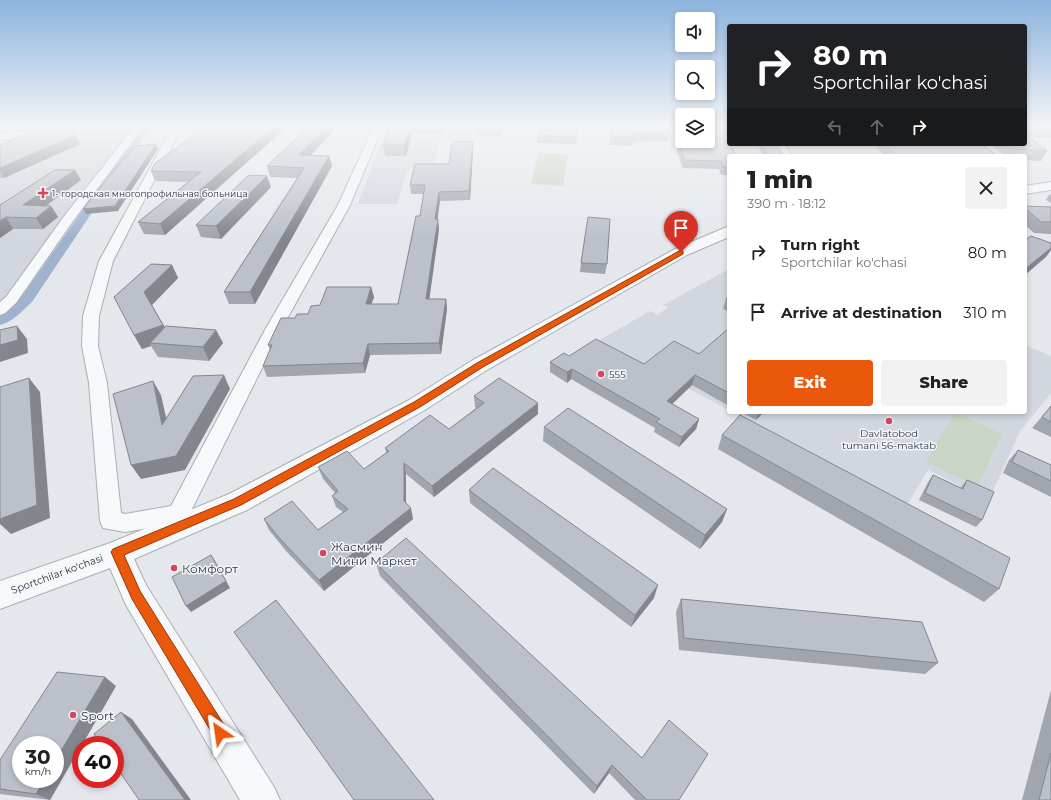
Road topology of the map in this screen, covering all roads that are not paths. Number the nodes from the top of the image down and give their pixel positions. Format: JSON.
{"nodes":[{"id":1,"x":111,"y":163,"type":"edge"},
{"id":2,"x":157,"y":163,"type":"edge"},
{"id":3,"x":362,"y":163,"type":"edge"},
{"id":4,"x":1051,"y":186,"type":"edge"},
{"id":5,"x":1027,"y":190,"type":"edge"},
{"id":6,"x":727,"y":232,"type":"edge"},
{"id":7,"x":0,"y":310,"type":"edge"},
{"id":8,"x":173,"y":523,"type":"junction"},
{"id":9,"x":117,"y":552,"type":"junction"},
{"id":10,"x":0,"y":595,"type":"edge"},
{"id":11,"x":261,"y":800,"type":"edge"}],
"edges":[{"from":1,"to":7,"type":"street"},
{"from":2,"to":8,"type":"street"},
{"from":3,"to":8,"type":"street"},
{"from":4,"to":5,"type":"street"},
{"from":6,"to":8,"type":"street","name":"Sportchilar ko'chasi"},
{"from":8,"to":9,"type":"street","name":"Sportchilar ko'chasi"},
{"from":9,"to":10,"type":"street","name":"Sportchilar ko'chasi"},
{"from":9,"to":11,"type":"street"}]}
